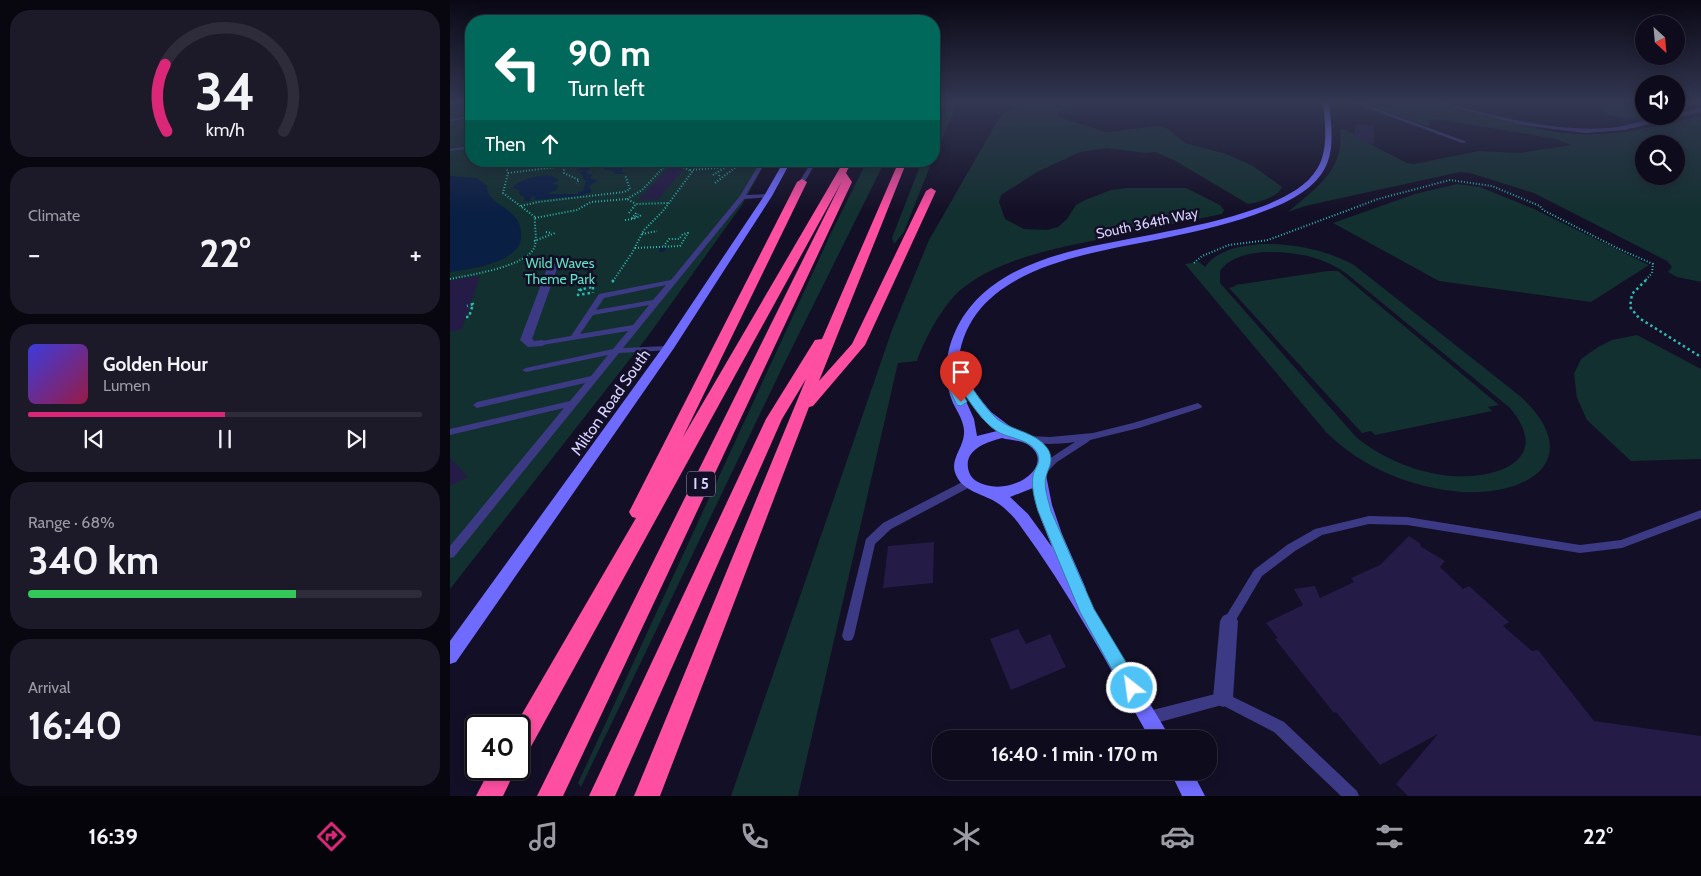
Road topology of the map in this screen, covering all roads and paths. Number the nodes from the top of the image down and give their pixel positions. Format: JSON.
{"nodes":[{"id":1,"x":1327,"y":139,"type":"edge"},
{"id":2,"x":1456,"y":139,"type":"edge"},
{"id":3,"x":1464,"y":142,"type":"dead end"},
{"id":4,"x":465,"y":148,"type":"edge"},
{"id":5,"x":450,"y":150,"type":"edge"},
{"id":6,"x":506,"y":167,"type":"edge"},
{"id":7,"x":556,"y":167,"type":"edge"},
{"id":8,"x":564,"y":167,"type":"edge"},
{"id":9,"x":663,"y":167,"type":"edge"},
{"id":10,"x":676,"y":167,"type":"edge"},
{"id":11,"x":695,"y":167,"type":"edge"},
{"id":12,"x":726,"y":167,"type":"joint"},
{"id":13,"x":735,"y":167,"type":"edge"},
{"id":14,"x":760,"y":167,"type":"edge"},
{"id":15,"x":785,"y":167,"type":"edge"},
{"id":16,"x":808,"y":167,"type":"edge"},
{"id":17,"x":811,"y":167,"type":"edge"},
{"id":18,"x":845,"y":167,"type":"edge"},
{"id":19,"x":900,"y":167,"type":"edge"},
{"id":20,"x":704,"y":168,"type":"joint"},
{"id":21,"x":692,"y":170,"type":"junction"},
{"id":22,"x":508,"y":173,"type":"junction"},
{"id":23,"x":625,"y":175,"type":"dead end"},
{"id":24,"x":722,"y":176,"type":"junction"},
{"id":25,"x":802,"y":182,"type":"junction"},
{"id":26,"x":576,"y":183,"type":"dead end"},
{"id":27,"x":715,"y":183,"type":"dead end"},
{"id":28,"x":931,"y":191,"type":"dead end"},
{"id":29,"x":768,"y":196,"type":"junction"},
{"id":30,"x":742,"y":197,"type":"junction"},
{"id":31,"x":627,"y":199,"type":"junction"},
{"id":32,"x":669,"y":203,"type":"junction"},
{"id":33,"x":636,"y":204,"type":"junction"},
{"id":34,"x":521,"y":206,"type":"junction"},
{"id":35,"x":628,"y":216,"type":"dead end"},
{"id":36,"x":535,"y":218,"type":"junction"},
{"id":37,"x":657,"y":231,"type":"dead end"},
{"id":38,"x":546,"y":232,"type":"dead end"},
{"id":39,"x":642,"y":234,"type":"junction"},
{"id":40,"x":678,"y":240,"type":"junction"},
{"id":41,"x":534,"y":241,"type":"junction"},
{"id":42,"x":634,"y":248,"type":"junction"},
{"id":43,"x":1194,"y":263,"type":"dead end"},
{"id":44,"x":553,"y":266,"type":"dead end"},
{"id":45,"x":450,"y":278,"type":"edge"},
{"id":46,"x":674,"y":281,"type":"junction"},
{"id":47,"x":610,"y":284,"type":"dead end"},
{"id":48,"x":593,"y":287,"type":"dead end"},
{"id":49,"x":582,"y":291,"type":"dead end"},
{"id":50,"x":657,"y":302,"type":"junction"},
{"id":51,"x":467,"y":306,"type":"dead end"},
{"id":52,"x":841,"y":308,"type":"junction"},
{"id":53,"x":590,"y":313,"type":"junction"},
{"id":54,"x":468,"y":317,"type":"dead end"},
{"id":55,"x":636,"y":327,"type":"junction"},
{"id":56,"x":574,"y":337,"type":"junction"},
{"id":57,"x":542,"y":343,"type":"joint"},
{"id":58,"x":668,"y":348,"type":"junction"},
{"id":59,"x":617,"y":351,"type":"junction"},
{"id":60,"x":1701,"y":357,"type":"edge"},
{"id":61,"x":953,"y":366,"type":"junction"},
{"id":62,"x":526,"y":370,"type":"dead end"},
{"id":63,"x":594,"y":378,"type":"junction"},
{"id":64,"x":574,"y":403,"type":"junction"},
{"id":65,"x":477,"y":405,"type":"dead end"},
{"id":66,"x":1198,"y":406,"type":"dead end"},
{"id":67,"x":801,"y":412,"type":"junction"},
{"id":68,"x":450,"y":432,"type":"edge"},
{"id":69,"x":1023,"y":437,"type":"junction"},
{"id":70,"x":1088,"y":438,"type":"junction"},
{"id":71,"x":965,"y":452,"type":"junction"},
{"id":72,"x":1041,"y":473,"type":"junction"},
{"id":73,"x":968,"y":483,"type":"junction"},
{"id":74,"x":988,"y":492,"type":"junction"},
{"id":75,"x":1701,"y":514,"type":"edge"},
{"id":76,"x":450,"y":554,"type":"edge"},
{"id":77,"x":1088,"y":612,"type":"junction"},
{"id":78,"x":1229,"y":621,"type":"joint"},
{"id":79,"x":848,"y":636,"type":"dead end"},
{"id":80,"x":450,"y":656,"type":"edge"},
{"id":81,"x":560,"y":670,"type":"junction"},
{"id":82,"x":1224,"y":698,"type":"junction"},
{"id":83,"x":1149,"y":718,"type":"junction"},
{"id":84,"x":530,"y":723,"type":"edge"},
{"id":85,"x":1156,"y":730,"type":"edge"},
{"id":86,"x":498,"y":780,"type":"edge"},
{"id":87,"x":1185,"y":780,"type":"edge"},
{"id":88,"x":489,"y":796,"type":"edge"},
{"id":89,"x":550,"y":796,"type":"edge"},
{"id":90,"x":602,"y":796,"type":"edge"},
{"id":91,"x":647,"y":796,"type":"edge"},
{"id":92,"x":1194,"y":796,"type":"edge"},
{"id":93,"x":1352,"y":796,"type":"edge"}],
"edges":[{"from":1,"to":61,"type":"street","name":"South 364th Way"},
{"from":2,"to":3,"type":"street"},
{"from":4,"to":5,"type":"lane"},
{"from":6,"to":22,"type":"path"},
{"from":7,"to":22,"type":"path"},
{"from":8,"to":26,"type":"path"},
{"from":9,"to":31,"type":"path"},
{"from":10,"to":21,"type":"path"},
{"from":11,"to":21,"type":"path"},
{"from":12,"to":20,"type":"path"},
{"from":12,"to":24,"type":"path"},
{"from":13,"to":24,"type":"path"},
{"from":14,"to":30,"type":"lane"},
{"from":15,"to":29,"type":"street","name":"Milton Road South"},
{"from":16,"to":25,"type":"lane"},
{"from":17,"to":25,"type":"lane"},
{"from":18,"to":81,"type":"highway","number":"I 5"},
{"from":18,"to":89,"type":"highway","number":"I 5"},
{"from":19,"to":52,"type":"highway","number":"I 5"},
{"from":20,"to":21,"type":"path"},
{"from":21,"to":32,"type":"path"},
{"from":22,"to":34,"type":"path"},
{"from":23,"to":34,"type":"path"},
{"from":24,"to":27,"type":"path"},
{"from":25,"to":81,"type":"highway"},
{"from":28,"to":67,"type":"highway"},
{"from":29,"to":30,"type":"lane"},
{"from":29,"to":58,"type":"street","name":"Milton Road South"},
{"from":30,"to":46,"type":"lane"},
{"from":31,"to":33,"type":"path"},
{"from":31,"to":36,"type":"path"},
{"from":32,"to":33,"type":"path"},
{"from":32,"to":39,"type":"path"},
{"from":33,"to":35,"type":"path","bridge":true},
{"from":34,"to":36,"type":"path"},
{"from":36,"to":41,"type":"path"},
{"from":37,"to":39,"type":"path"},
{"from":38,"to":41,"type":"path"},
{"from":39,"to":42,"type":"path"},
{"from":40,"to":40,"type":"path"},
{"from":40,"to":42,"type":"path"},
{"from":41,"to":45,"type":"path"},
{"from":42,"to":47,"type":"path"},
{"from":43,"to":60,"type":"path"},
{"from":44,"to":57,"type":"street"},
{"from":46,"to":50,"type":"lane"},
{"from":46,"to":53,"type":"lane"},
{"from":48,"to":49,"type":"path","bridge":true},
{"from":50,"to":53,"type":"lane"},
{"from":50,"to":55,"type":"lane"},
{"from":51,"to":54,"type":"path"},
{"from":52,"to":67,"type":"highway","number":"I 5"},
{"from":52,"to":90,"type":"highway","number":"I 5"},
{"from":53,"to":56,"type":"lane"},
{"from":55,"to":56,"type":"lane"},
{"from":55,"to":59,"type":"lane"},
{"from":56,"to":57,"type":"lane"},
{"from":58,"to":59,"type":"lane"},
{"from":58,"to":80,"type":"street","name":"Milton Road South"},
{"from":59,"to":62,"type":"lane"},
{"from":59,"to":63,"type":"lane"},
{"from":61,"to":69,"type":"street"},
{"from":61,"to":71,"type":"street","name":"South 364th Way"},
{"from":63,"to":64,"type":"lane"},
{"from":63,"to":65,"type":"lane"},
{"from":64,"to":68,"type":"lane"},
{"from":64,"to":76,"type":"lane"},
{"from":66,"to":70,"type":"lane"},
{"from":67,"to":91,"type":"highway","number":"I 5"},
{"from":69,"to":70,"type":"lane"},
{"from":69,"to":71,"type":"street"},
{"from":69,"to":72,"type":"street"},
{"from":70,"to":72,"type":"lane"},
{"from":71,"to":73,"type":"street"},
{"from":72,"to":74,"type":"street"},
{"from":72,"to":77,"type":"street"},
{"from":73,"to":74,"type":"street"},
{"from":73,"to":79,"type":"lane"},
{"from":74,"to":77,"type":"street"},
{"from":75,"to":78,"type":"lane"},
{"from":77,"to":83,"type":"street"},
{"from":78,"to":82,"type":"street"},
{"from":81,"to":84,"type":"highway","number":"I 5"},
{"from":82,"to":83,"type":"lane"},
{"from":82,"to":93,"type":"lane"},
{"from":83,"to":85,"type":"street"},
{"from":86,"to":88,"type":"highway"},
{"from":87,"to":92,"type":"street"}]}
